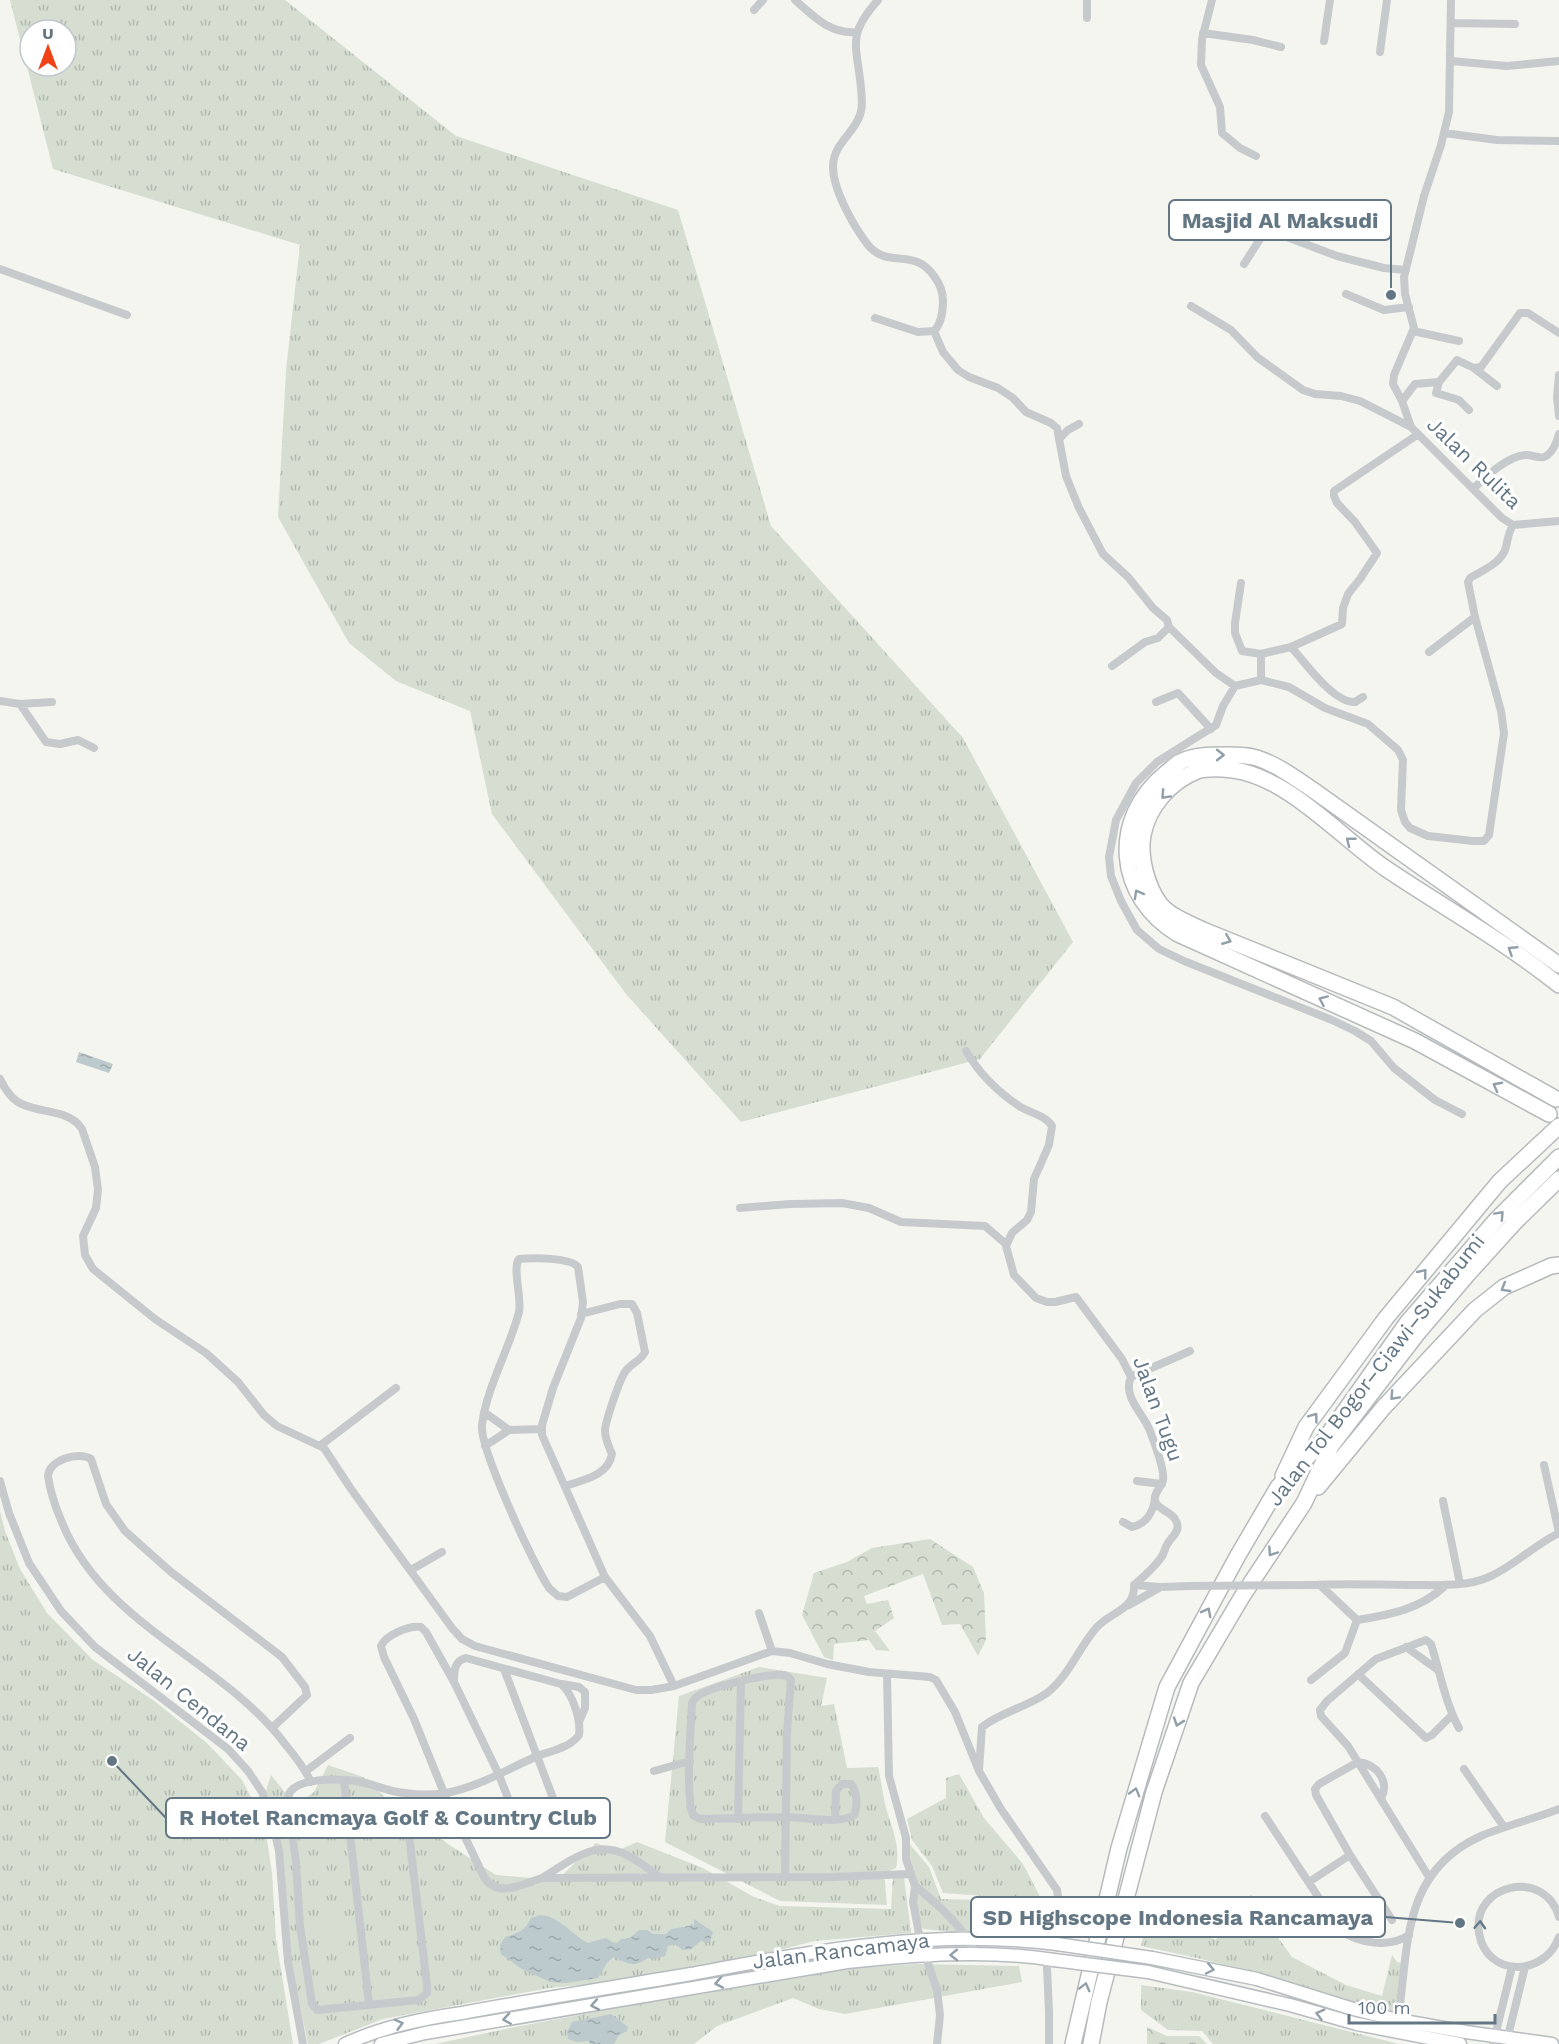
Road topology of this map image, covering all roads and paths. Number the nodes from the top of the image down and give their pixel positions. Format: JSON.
{"nodes":[{"id":1,"x":763,"y":0,"type":"edge"},
{"id":2,"x":795,"y":0,"type":"edge"},
{"id":3,"x":878,"y":0,"type":"edge"},
{"id":4,"x":1087,"y":0,"type":"edge"},
{"id":5,"x":1212,"y":0,"type":"edge"},
{"id":6,"x":1330,"y":0,"type":"edge"},
{"id":7,"x":1387,"y":0,"type":"edge"},
{"id":8,"x":1451,"y":0,"type":"edge"},
{"id":9,"x":754,"y":10,"type":"dead end"},
{"id":10,"x":1087,"y":18,"type":"dead end"},
{"id":11,"x":1451,"y":23,"type":"junction"},
{"id":12,"x":1515,"y":24,"type":"dead end"},
{"id":13,"x":856,"y":33,"type":"junction"},
{"id":14,"x":1203,"y":33,"type":"junction"},
{"id":15,"x":1324,"y":40,"type":"dead end"},
{"id":16,"x":1281,"y":47,"type":"dead end"},
{"id":17,"x":1380,"y":52,"type":"dead end"},
{"id":18,"x":1559,"y":61,"type":"edge"},
{"id":19,"x":1451,"y":62,"type":"junction"},
{"id":20,"x":1444,"y":134,"type":"junction"},
{"id":21,"x":1559,"y":141,"type":"edge"},
{"id":22,"x":1256,"y":156,"type":"dead end"},
{"id":23,"x":1244,"y":264,"type":"dead end"},
{"id":24,"x":0,"y":269,"type":"edge"},
{"id":25,"x":1406,"y":270,"type":"junction"},
{"id":26,"x":1346,"y":294,"type":"dead end"},
{"id":27,"x":1191,"y":306,"type":"dead end"},
{"id":28,"x":1409,"y":307,"type":"junction"},
{"id":29,"x":127,"y":315,"type":"dead end"},
{"id":30,"x":875,"y":318,"type":"dead end"},
{"id":31,"x":934,"y":331,"type":"junction"},
{"id":32,"x":1413,"y":331,"type":"junction"},
{"id":33,"x":1559,"y":333,"type":"edge"},
{"id":34,"x":1460,"y":342,"type":"dead end"},
{"id":35,"x":1474,"y":368,"type":"junction"},
{"id":36,"x":1559,"y":375,"type":"edge"},
{"id":37,"x":1439,"y":382,"type":"junction"},
{"id":38,"x":1497,"y":386,"type":"dead end"},
{"id":39,"x":1402,"y":401,"type":"junction"},
{"id":40,"x":1469,"y":410,"type":"dead end"},
{"id":41,"x":1559,"y":416,"type":"edge"},
{"id":42,"x":1078,"y":424,"type":"dead end"},
{"id":43,"x":1411,"y":427,"type":"junction"},
{"id":44,"x":1559,"y":434,"type":"edge"},
{"id":45,"x":1417,"y":435,"type":"junction"},
{"id":46,"x":1059,"y":439,"type":"junction"},
{"id":47,"x":1474,"y":489,"type":"junction"},
{"id":48,"x":1559,"y":521,"type":"edge"},
{"id":49,"x":1513,"y":525,"type":"junction"},
{"id":50,"x":1240,"y":583,"type":"dead end"},
{"id":51,"x":1475,"y":617,"type":"junction"},
{"id":52,"x":1169,"y":627,"type":"junction"},
{"id":53,"x":1291,"y":647,"type":"junction"},
{"id":54,"x":1429,"y":652,"type":"dead end"},
{"id":55,"x":1261,"y":654,"type":"junction"},
{"id":56,"x":1112,"y":666,"type":"dead end"},
{"id":57,"x":1262,"y":680,"type":"junction"},
{"id":58,"x":1234,"y":686,"type":"junction"},
{"id":59,"x":1363,"y":697,"type":"dead end"},
{"id":60,"x":0,"y":701,"type":"edge"},
{"id":61,"x":52,"y":702,"type":"dead end"},
{"id":62,"x":1156,"y":702,"type":"dead end"},
{"id":63,"x":20,"y":704,"type":"junction"},
{"id":64,"x":1211,"y":729,"type":"junction"},
{"id":65,"x":94,"y":748,"type":"dead end"},
{"id":66,"x":1559,"y":965,"type":"edge"},
{"id":67,"x":1559,"y":985,"type":"edge"},
{"id":68,"x":966,"y":1051,"type":"dead end"},
{"id":69,"x":0,"y":1079,"type":"edge"},
{"id":70,"x":1556,"y":1099,"type":"dead end"},
{"id":71,"x":1462,"y":1114,"type":"dead end"},
{"id":72,"x":1549,"y":1114,"type":"dead end"},
{"id":73,"x":1559,"y":1126,"type":"edge"},
{"id":74,"x":1559,"y":1157,"type":"edge"},
{"id":75,"x":1559,"y":1179,"type":"edge"},
{"id":76,"x":1526,"y":1200,"type":"junction"},
{"id":77,"x":740,"y":1208,"type":"dead end"},
{"id":78,"x":1006,"y":1244,"type":"junction"},
{"id":79,"x":1559,"y":1265,"type":"edge"},
{"id":80,"x":581,"y":1314,"type":"junction"},
{"id":81,"x":1412,"y":1329,"type":"junction"},
{"id":82,"x":1190,"y":1351,"type":"dead end"},
{"id":83,"x":1131,"y":1377,"type":"junction"},
{"id":84,"x":396,"y":1388,"type":"dead end"},
{"id":85,"x":484,"y":1412,"type":"junction"},
{"id":86,"x":542,"y":1429,"type":"junction"},
{"id":87,"x":509,"y":1430,"type":"junction"},
{"id":88,"x":321,"y":1445,"type":"junction"},
{"id":89,"x":485,"y":1446,"type":"junction"},
{"id":90,"x":1544,"y":1465,"type":"dead end"},
{"id":91,"x":0,"y":1481,"type":"edge"},
{"id":92,"x":1137,"y":1481,"type":"dead end"},
{"id":93,"x":1162,"y":1484,"type":"junction"},
{"id":94,"x":565,"y":1486,"type":"junction"},
{"id":95,"x":1278,"y":1487,"type":"junction"},
{"id":96,"x":1155,"y":1499,"type":"junction"},
{"id":97,"x":1443,"y":1501,"type":"dead end"},
{"id":98,"x":1304,"y":1503,"type":"junction"},
{"id":99,"x":1123,"y":1522,"type":"dead end"},
{"id":100,"x":1559,"y":1533,"type":"edge"},
{"id":101,"x":442,"y":1552,"type":"dead end"},
{"id":102,"x":411,"y":1570,"type":"junction"},
{"id":103,"x":605,"y":1577,"type":"junction"},
{"id":104,"x":1460,"y":1584,"type":"junction"},
{"id":105,"x":1134,"y":1585,"type":"junction"},
{"id":106,"x":1317,"y":1585,"type":"junction"},
{"id":107,"x":1446,"y":1585,"type":"junction"},
{"id":108,"x":1160,"y":1587,"type":"junction"},
{"id":109,"x":1129,"y":1605,"type":"junction"},
{"id":110,"x":759,"y":1613,"type":"dead end"},
{"id":111,"x":1357,"y":1620,"type":"junction"},
{"id":112,"x":1406,"y":1647,"type":"junction"},
{"id":113,"x":772,"y":1651,"type":"junction"},
{"id":114,"x":504,"y":1669,"type":"junction"},
{"id":115,"x":1438,"y":1670,"type":"junction"},
{"id":116,"x":887,"y":1674,"type":"junction"},
{"id":117,"x":1358,"y":1674,"type":"junction"},
{"id":118,"x":1311,"y":1680,"type":"dead end"},
{"id":119,"x":741,"y":1681,"type":"junction"},
{"id":120,"x":454,"y":1682,"type":"junction"},
{"id":121,"x":561,"y":1684,"type":"junction"},
{"id":122,"x":674,"y":1686,"type":"junction"},
{"id":123,"x":1452,"y":1716,"type":"junction"},
{"id":124,"x":579,"y":1723,"type":"junction"},
{"id":125,"x":273,"y":1727,"type":"junction"},
{"id":126,"x":1459,"y":1728,"type":"dead end"},
{"id":127,"x":350,"y":1738,"type":"dead end"},
{"id":128,"x":536,"y":1756,"type":"junction"},
{"id":129,"x":690,"y":1761,"type":"junction"},
{"id":130,"x":1358,"y":1762,"type":"junction"},
{"id":131,"x":1464,"y":1769,"type":"dead end"},
{"id":132,"x":306,"y":1771,"type":"junction"},
{"id":133,"x":654,"y":1771,"type":"dead end"},
{"id":134,"x":979,"y":1771,"type":"junction"},
{"id":135,"x":499,"y":1775,"type":"junction"},
{"id":136,"x":344,"y":1780,"type":"junction"},
{"id":137,"x":311,"y":1782,"type":"junction"},
{"id":138,"x":404,"y":1793,"type":"junction"},
{"id":139,"x":444,"y":1793,"type":"junction"},
{"id":140,"x":1559,"y":1809,"type":"edge"},
{"id":141,"x":1265,"y":1816,"type":"dead end"},
{"id":142,"x":787,"y":1817,"type":"junction"},
{"id":143,"x":738,"y":1819,"type":"junction"},
{"id":144,"x":835,"y":1819,"type":"dead end"},
{"id":145,"x":1504,"y":1827,"type":"junction"},
{"id":146,"x":1350,"y":1855,"type":"junction"},
{"id":147,"x":910,"y":1874,"type":"junction"},
{"id":148,"x":660,"y":1877,"type":"junction"},
{"id":149,"x":785,"y":1877,"type":"junction"},
{"id":150,"x":1429,"y":1877,"type":"junction"},
{"id":151,"x":542,"y":1878,"type":"junction"},
{"id":152,"x":1309,"y":1882,"type":"junction"},
{"id":153,"x":915,"y":1887,"type":"junction"},
{"id":154,"x":1559,"y":1917,"type":"edge"},
{"id":155,"x":1392,"y":1920,"type":"dead end"},
{"id":156,"x":1055,"y":1931,"type":"dead end"},
{"id":157,"x":1409,"y":1935,"type":"junction"},
{"id":158,"x":1559,"y":1937,"type":"edge"},
{"id":159,"x":920,"y":1939,"type":"junction"},
{"id":160,"x":969,"y":1939,"type":"junction"},
{"id":161,"x":887,"y":1942,"type":"junction"},
{"id":162,"x":976,"y":1954,"type":"junction"},
{"id":163,"x":924,"y":1955,"type":"junction"},
{"id":164,"x":890,"y":1957,"type":"junction"},
{"id":165,"x":1050,"y":1963,"type":"junction"},
{"id":166,"x":1512,"y":1966,"type":"junction"},
{"id":167,"x":1525,"y":1967,"type":"junction"},
{"id":168,"x":369,"y":2004,"type":"junction"},
{"id":169,"x":1398,"y":2020,"type":"junction"},
{"id":170,"x":1501,"y":2041,"type":"edge"},
{"id":171,"x":303,"y":2044,"type":"edge"},
{"id":172,"x":345,"y":2044,"type":"edge"},
{"id":173,"x":381,"y":2044,"type":"edge"},
{"id":174,"x":938,"y":2044,"type":"edge"},
{"id":175,"x":1049,"y":2044,"type":"edge"},
{"id":176,"x":1073,"y":2044,"type":"edge"},
{"id":177,"x":1091,"y":2044,"type":"edge"},
{"id":178,"x":1460,"y":2044,"type":"edge"},
{"id":179,"x":1552,"y":2044,"type":"edge"}],
"edges":[{"from":1,"to":9,"type":"street"},
{"from":2,"to":13,"type":"street"},
{"from":3,"to":13,"type":"street"},
{"from":4,"to":10,"type":"street"},
{"from":5,"to":14,"type":"street"},
{"from":6,"to":15,"type":"street"},
{"from":7,"to":17,"type":"street"},
{"from":8,"to":11,"type":"street"},
{"from":11,"to":12,"type":"street"},
{"from":11,"to":19,"type":"street"},
{"from":13,"to":31,"type":"street"},
{"from":14,"to":16,"type":"street"},
{"from":14,"to":22,"type":"street"},
{"from":18,"to":19,"type":"street"},
{"from":19,"to":20,"type":"street"},
{"from":20,"to":21,"type":"street"},
{"from":20,"to":25,"type":"street"},
{"from":23,"to":25,"type":"street"},
{"from":24,"to":29,"type":"street"},
{"from":25,"to":28,"type":"street"},
{"from":26,"to":28,"type":"street"},
{"from":27,"to":43,"type":"street"},
{"from":28,"to":32,"type":"street"},
{"from":30,"to":31,"type":"street"},
{"from":31,"to":46,"type":"street"},
{"from":32,"to":34,"type":"street"},
{"from":32,"to":39,"type":"street","name":"Jalan Rulita"},
{"from":33,"to":35,"type":"street"},
{"from":35,"to":37,"type":"street"},
{"from":35,"to":38,"type":"street"},
{"from":36,"to":41,"type":"street"},
{"from":37,"to":39,"type":"street"},
{"from":37,"to":40,"type":"street"},
{"from":39,"to":43,"type":"street","name":"Jalan Rulita"},
{"from":42,"to":46,"type":"street"},
{"from":43,"to":45,"type":"street","name":"Jalan Rulita"},
{"from":44,"to":47,"type":"street"},
{"from":45,"to":47,"type":"street","name":"Jalan Rulita"},
{"from":45,"to":53,"type":"street"},
{"from":46,"to":52,"type":"street"},
{"from":47,"to":49,"type":"street","name":"Jalan Rulita"},
{"from":48,"to":49,"type":"street","name":"Jalan Rulita"},
{"from":49,"to":51,"type":"street"},
{"from":50,"to":55,"type":"street"},
{"from":51,"to":54,"type":"street"},
{"from":51,"to":57,"type":"street"},
{"from":52,"to":56,"type":"street"},
{"from":52,"to":58,"type":"street"},
{"from":53,"to":55,"type":"street"},
{"from":53,"to":59,"type":"street"},
{"from":55,"to":57,"type":"street"},
{"from":57,"to":58,"type":"street"},
{"from":58,"to":64,"type":"street"},
{"from":60,"to":63,"type":"street"},
{"from":61,"to":63,"type":"street"},
{"from":62,"to":64,"type":"street"},
{"from":63,"to":65,"type":"street"},
{"from":64,"to":71,"type":"street"},
{"from":72,"to":66,"type":"highway","one_way":true},
{"from":67,"to":70,"type":"highway","one_way":true},
{"from":68,"to":78,"type":"street"},
{"from":69,"to":88,"type":"street"},
{"from":95,"to":73,"type":"highway","one_way":true},
{"from":74,"to":76,"type":"highway","name":"Jalan Tol Bogor–Ciawi–Sukabumi"},
{"from":75,"to":76,"type":"highway","name":"Jalan Tol Bogor–Ciawi–Sukabumi"},
{"from":76,"to":81,"type":"highway","name":"Jalan Tol Bogor–Ciawi–Sukabumi"},
{"from":77,"to":78,"type":"street"},
{"from":78,"to":83,"type":"street","name":"Jalan Tugu"},
{"from":79,"to":98,"type":"highway","one_way":true},
{"from":80,"to":85,"type":"street"},
{"from":80,"to":86,"type":"street"},
{"from":80,"to":94,"type":"street"},
{"from":81,"to":95,"type":"highway","name":"Jalan Tol Bogor–Ciawi–Sukabumi"},
{"from":81,"to":98,"type":"highway","name":"Jalan Tol Bogor–Ciawi–Sukabumi"},
{"from":82,"to":83,"type":"street"},
{"from":83,"to":93,"type":"street","name":"Jalan Tugu"},
{"from":84,"to":88,"type":"street"},
{"from":85,"to":87,"type":"street"},
{"from":85,"to":89,"type":"street"},
{"from":86,"to":87,"type":"street"},
{"from":86,"to":94,"type":"street"},
{"from":87,"to":89,"type":"street"},
{"from":88,"to":102,"type":"street"},
{"from":89,"to":103,"type":"street"},
{"from":90,"to":100,"type":"street"},
{"from":91,"to":171,"type":"street","name":"Jalan Cendana"},
{"from":92,"to":93,"type":"street"},
{"from":93,"to":96,"type":"street","name":"Jalan Tugu"},
{"from":94,"to":103,"type":"street"},
{"from":176,"to":95,"type":"highway","name":"Jalan Tol Bogor–Ciawi–Sukabumi","one_way":true},
{"from":96,"to":99,"type":"street","name":"Jalan Tugu"},
{"from":96,"to":105,"type":"street"},
{"from":97,"to":104,"type":"street"},
{"from":98,"to":177,"type":"highway","name":"Jalan Tol Bogor–Ciawi–Sukabumi","one_way":true},
{"from":100,"to":104,"type":"street"},
{"from":101,"to":102,"type":"street"},
{"from":102,"to":122,"type":"street"},
{"from":103,"to":122,"type":"street"},
{"from":104,"to":107,"type":"street"},
{"from":105,"to":108,"type":"street"},
{"from":105,"to":109,"type":"street"},
{"from":106,"to":107,"type":"street"},
{"from":106,"to":108,"type":"street","bridge":true},
{"from":106,"to":111,"type":"street"},
{"from":107,"to":111,"type":"street"},
{"from":108,"to":109,"type":"street"},
{"from":109,"to":134,"type":"street"},
{"from":110,"to":113,"type":"street"},
{"from":111,"to":118,"type":"street"},
{"from":112,"to":115,"type":"street"},
{"from":112,"to":115,"type":"street"},
{"from":112,"to":117,"type":"street"},
{"from":113,"to":116,"type":"street"},
{"from":113,"to":122,"type":"street"},
{"from":114,"to":120,"type":"street"},
{"from":114,"to":121,"type":"street"},
{"from":114,"to":128,"type":"street"},
{"from":115,"to":123,"type":"street"},
{"from":116,"to":134,"type":"street"},
{"from":116,"to":147,"type":"street"},
{"from":117,"to":123,"type":"street"},
{"from":117,"to":130,"type":"street"},
{"from":119,"to":129,"type":"street"},
{"from":119,"to":142,"type":"street"},
{"from":119,"to":143,"type":"street"},
{"from":120,"to":135,"type":"street"},
{"from":120,"to":139,"type":"street"},
{"from":121,"to":124,"type":"street"},
{"from":121,"to":124,"type":"street"},
{"from":123,"to":126,"type":"street"},
{"from":124,"to":128,"type":"street"},
{"from":125,"to":125,"type":"street"},
{"from":125,"to":132,"type":"street"},
{"from":127,"to":132,"type":"street"},
{"from":128,"to":135,"type":"street"},
{"from":128,"to":135,"type":"street"},
{"from":129,"to":133,"type":"street"},
{"from":129,"to":143,"type":"street"},
{"from":130,"to":146,"type":"street"},
{"from":130,"to":150,"type":"street"},
{"from":131,"to":145,"type":"street"},
{"from":132,"to":137,"type":"street"},
{"from":134,"to":156,"type":"street"},
{"from":135,"to":139,"type":"street"},
{"from":136,"to":137,"type":"street"},
{"from":136,"to":138,"type":"street"},
{"from":136,"to":168,"type":"street"},
{"from":137,"to":168,"type":"street"},
{"from":138,"to":139,"type":"street"},
{"from":138,"to":168,"type":"street"},
{"from":139,"to":151,"type":"street"},
{"from":140,"to":145,"type":"street"},
{"from":141,"to":152,"type":"street"},
{"from":142,"to":143,"type":"street"},
{"from":142,"to":144,"type":"street"},
{"from":142,"to":149,"type":"street"},
{"from":145,"to":150,"type":"street"},
{"from":146,"to":152,"type":"street"},
{"from":146,"to":155,"type":"street"},
{"from":147,"to":149,"type":"street"},
{"from":147,"to":153,"type":"street"},
{"from":148,"to":149,"type":"street"},
{"from":148,"to":151,"type":"street"},
{"from":148,"to":151,"type":"street"},
{"from":150,"to":157,"type":"street"},
{"from":152,"to":157,"type":"street"},
{"from":153,"to":159,"type":"street"},
{"from":153,"to":160,"type":"street"},
{"from":166,"to":154,"type":"street","one_way":true},
{"from":157,"to":169,"type":"street"},
{"from":158,"to":167,"type":"street"},
{"from":159,"to":160,"type":"street","name":"Jalan Rancamaya"},
{"from":159,"to":161,"type":"street","name":"Jalan Rancamaya"},
{"from":159,"to":163,"type":"street"},
{"from":160,"to":162,"type":"street"},
{"from":160,"to":169,"type":"street","name":"Jalan Rancamaya","one_way":true,"bridge":true},
{"from":161,"to":164,"type":"street"},
{"from":172,"to":161,"type":"street","name":"Jalan Rancamaya","one_way":true},
{"from":162,"to":163,"type":"street","name":"Jalan Rancamaya","one_way":true},
{"from":162,"to":165,"type":"street","name":"Jalan Rancamaya"},
{"from":163,"to":164,"type":"street","name":"Jalan Rancamaya"},
{"from":163,"to":174,"type":"street"},
{"from":164,"to":173,"type":"street","name":"Jalan Rancamaya","one_way":true},
{"from":165,"to":175,"type":"street"},
{"from":178,"to":165,"type":"street","name":"Jalan Rancamaya","one_way":true,"bridge":true},
{"from":166,"to":167,"type":"street"},
{"from":166,"to":170,"type":"street"},
{"from":167,"to":170,"type":"street"},
{"from":169,"to":170,"type":"street","name":"Jalan Rancamaya"},
{"from":170,"to":179,"type":"street","name":"Jalan Rancamaya"}]}
